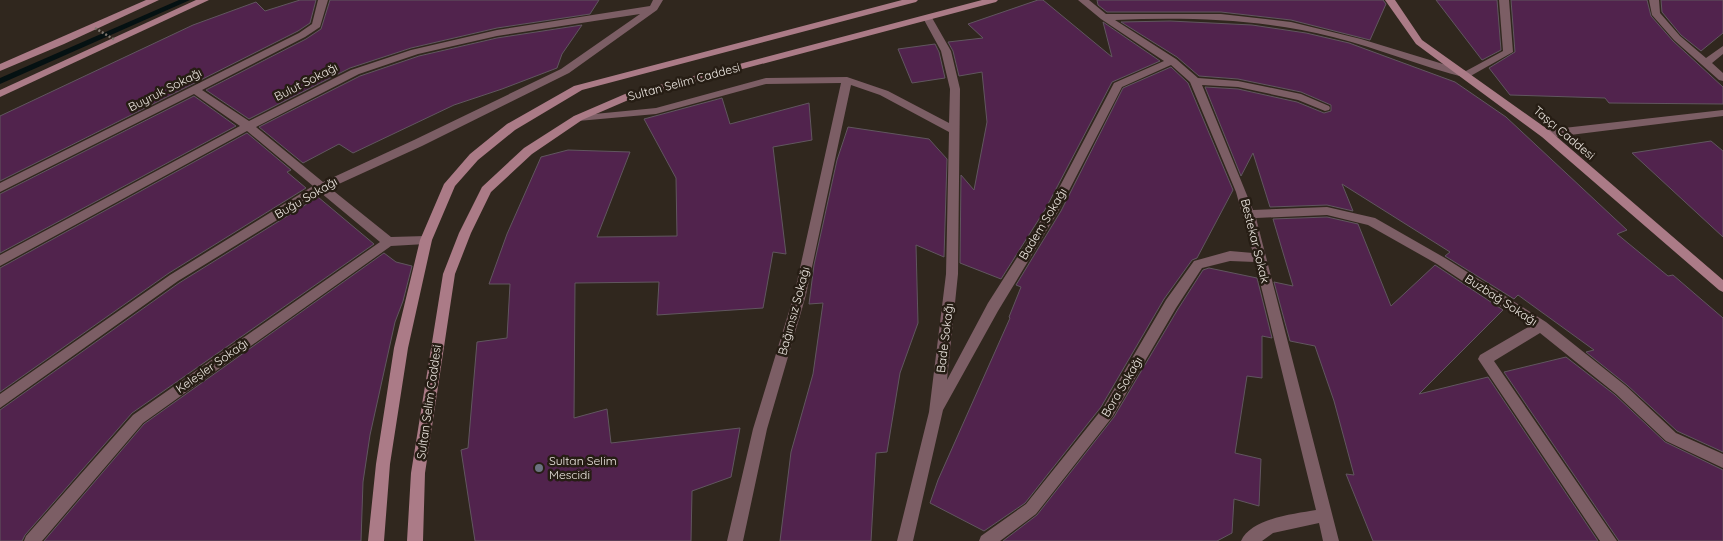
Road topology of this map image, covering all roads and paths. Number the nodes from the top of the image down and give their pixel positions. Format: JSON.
{"nodes":[{"id":1,"x":154,"y":0,"type":"edge"},
{"id":2,"x":204,"y":0,"type":"edge"},
{"id":3,"x":323,"y":0,"type":"edge"},
{"id":4,"x":914,"y":0,"type":"edge"},
{"id":5,"x":993,"y":0,"type":"edge"},
{"id":6,"x":1083,"y":0,"type":"edge"},
{"id":7,"x":1390,"y":0,"type":"edge"},
{"id":8,"x":1504,"y":0,"type":"edge"},
{"id":9,"x":1654,"y":0,"type":"edge"},
{"id":10,"x":656,"y":4,"type":"edge"},
{"id":11,"x":1104,"y":17,"type":"junction"},
{"id":12,"x":928,"y":18,"type":"junction"},
{"id":13,"x":95,"y":28,"type":"dead end"},
{"id":14,"x":115,"y":40,"type":"dead end"},
{"id":15,"x":1723,"y":49,"type":"edge"},
{"id":16,"x":1172,"y":61,"type":"junction"},
{"id":17,"x":1706,"y":63,"type":"junction"},
{"id":18,"x":0,"y":68,"type":"edge"},
{"id":19,"x":1467,"y":76,"type":"junction"},
{"id":20,"x":1723,"y":78,"type":"edge"},
{"id":21,"x":848,"y":80,"type":"junction"},
{"id":22,"x":1195,"y":81,"type":"junction"},
{"id":23,"x":194,"y":88,"type":"junction"},
{"id":24,"x":0,"y":94,"type":"edge"},
{"id":25,"x":1325,"y":108,"type":"dead end"},
{"id":26,"x":1723,"y":113,"type":"edge"},
{"id":27,"x":578,"y":118,"type":"junction"},
{"id":28,"x":248,"y":126,"type":"junction"},
{"id":29,"x":955,"y":131,"type":"junction"},
{"id":30,"x":1546,"y":134,"type":"junction"},
{"id":31,"x":321,"y":186,"type":"junction"},
{"id":32,"x":0,"y":188,"type":"edge"},
{"id":33,"x":1249,"y":214,"type":"junction"},
{"id":34,"x":426,"y":240,"type":"junction"},
{"id":35,"x":388,"y":242,"type":"junction"},
{"id":36,"x":1259,"y":258,"type":"junction"},
{"id":37,"x":0,"y":261,"type":"edge"},
{"id":38,"x":1723,"y":287,"type":"edge"},
{"id":39,"x":1541,"y":326,"type":"junction"},
{"id":40,"x":0,"y":402,"type":"edge"},
{"id":41,"x":936,"y":412,"type":"junction"},
{"id":42,"x":1723,"y":461,"type":"edge"},
{"id":43,"x":1324,"y":515,"type":"junction"},
{"id":44,"x":32,"y":541,"type":"edge"},
{"id":45,"x":376,"y":541,"type":"edge"},
{"id":46,"x":415,"y":541,"type":"edge"},
{"id":47,"x":735,"y":541,"type":"edge"},
{"id":48,"x":905,"y":541,"type":"edge"},
{"id":49,"x":987,"y":541,"type":"edge"},
{"id":50,"x":1249,"y":541,"type":"edge"},
{"id":51,"x":1331,"y":541,"type":"edge"},
{"id":52,"x":1609,"y":541,"type":"edge"}],
"edges":[{"from":1,"to":18,"type":"main road"},
{"from":2,"to":24,"type":"main road"},
{"from":3,"to":23,"type":"street","name":"Buyruk Sokağı"},
{"from":4,"to":34,"type":"main road","name":"Sultan Selim Caddesi"},
{"from":5,"to":12,"type":"main road","name":"Sultan Selim Caddesi"},
{"from":6,"to":11,"type":"street","name":"Bestekar Sokak"},
{"from":7,"to":19,"type":"main road","name":"Taşçı Caddesi"},
{"from":8,"to":19,"type":"street"},
{"from":9,"to":17,"type":"street"},
{"from":10,"to":28,"type":"street","name":"Bulut Sokağı"},
{"from":10,"to":31,"type":"street","name":"Buğu Sokağı"},
{"from":11,"to":16,"type":"street","name":"Bestekar Sokak"},
{"from":11,"to":19,"type":"street"},
{"from":12,"to":27,"type":"main road","name":"Sultan Selim Caddesi"},
{"from":12,"to":29,"type":"street","name":"Bade Sokağı"},
{"from":13,"to":14,"type":"path","bridge":true},
{"from":15,"to":17,"type":"street"},
{"from":16,"to":22,"type":"street","name":"Bestekar Sokak"},
{"from":16,"to":41,"type":"street","name":"Badem Sokağı"},
{"from":17,"to":20,"type":"street"},
{"from":19,"to":30,"type":"main road","name":"Taşçı Caddesi"},
{"from":21,"to":27,"type":"street"},
{"from":21,"to":29,"type":"street"},
{"from":21,"to":47,"type":"street","name":"Bağımsız Sokağı"},
{"from":22,"to":25,"type":"street"},
{"from":22,"to":33,"type":"street","name":"Bestekar Sokak"},
{"from":23,"to":28,"type":"street"},
{"from":23,"to":32,"type":"street","name":"Buyruk Sokağı"},
{"from":26,"to":30,"type":"street"},
{"from":27,"to":46,"type":"main road","name":"Sultan Selim Caddesi"},
{"from":28,"to":31,"type":"street"},
{"from":28,"to":37,"type":"street","name":"Bulut Sokağı"},
{"from":29,"to":41,"type":"street","name":"Bade Sokağı"},
{"from":30,"to":38,"type":"main road","name":"Taşçı Caddesi"},
{"from":31,"to":35,"type":"street"},
{"from":31,"to":40,"type":"street","name":"Buğu Sokağı"},
{"from":33,"to":36,"type":"street","name":"Bestekar Sokak"},
{"from":33,"to":39,"type":"street","name":"Buzbağ Sokağı"},
{"from":34,"to":35,"type":"street"},
{"from":34,"to":45,"type":"main road","name":"Sultan Selim Caddesi"},
{"from":35,"to":44,"type":"street","name":"Keleşler Sokağı"},
{"from":36,"to":43,"type":"street","name":"Bestekar Sokak"},
{"from":36,"to":49,"type":"street","name":"Bora Sokağı"},
{"from":39,"to":42,"type":"street","name":"Buzbağ Sokağı"},
{"from":39,"to":52,"type":"street"},
{"from":41,"to":48,"type":"street","name":"Bade Sokağı"},
{"from":43,"to":50,"type":"street"},
{"from":43,"to":51,"type":"street","name":"Bestekar Sokak"}]}
